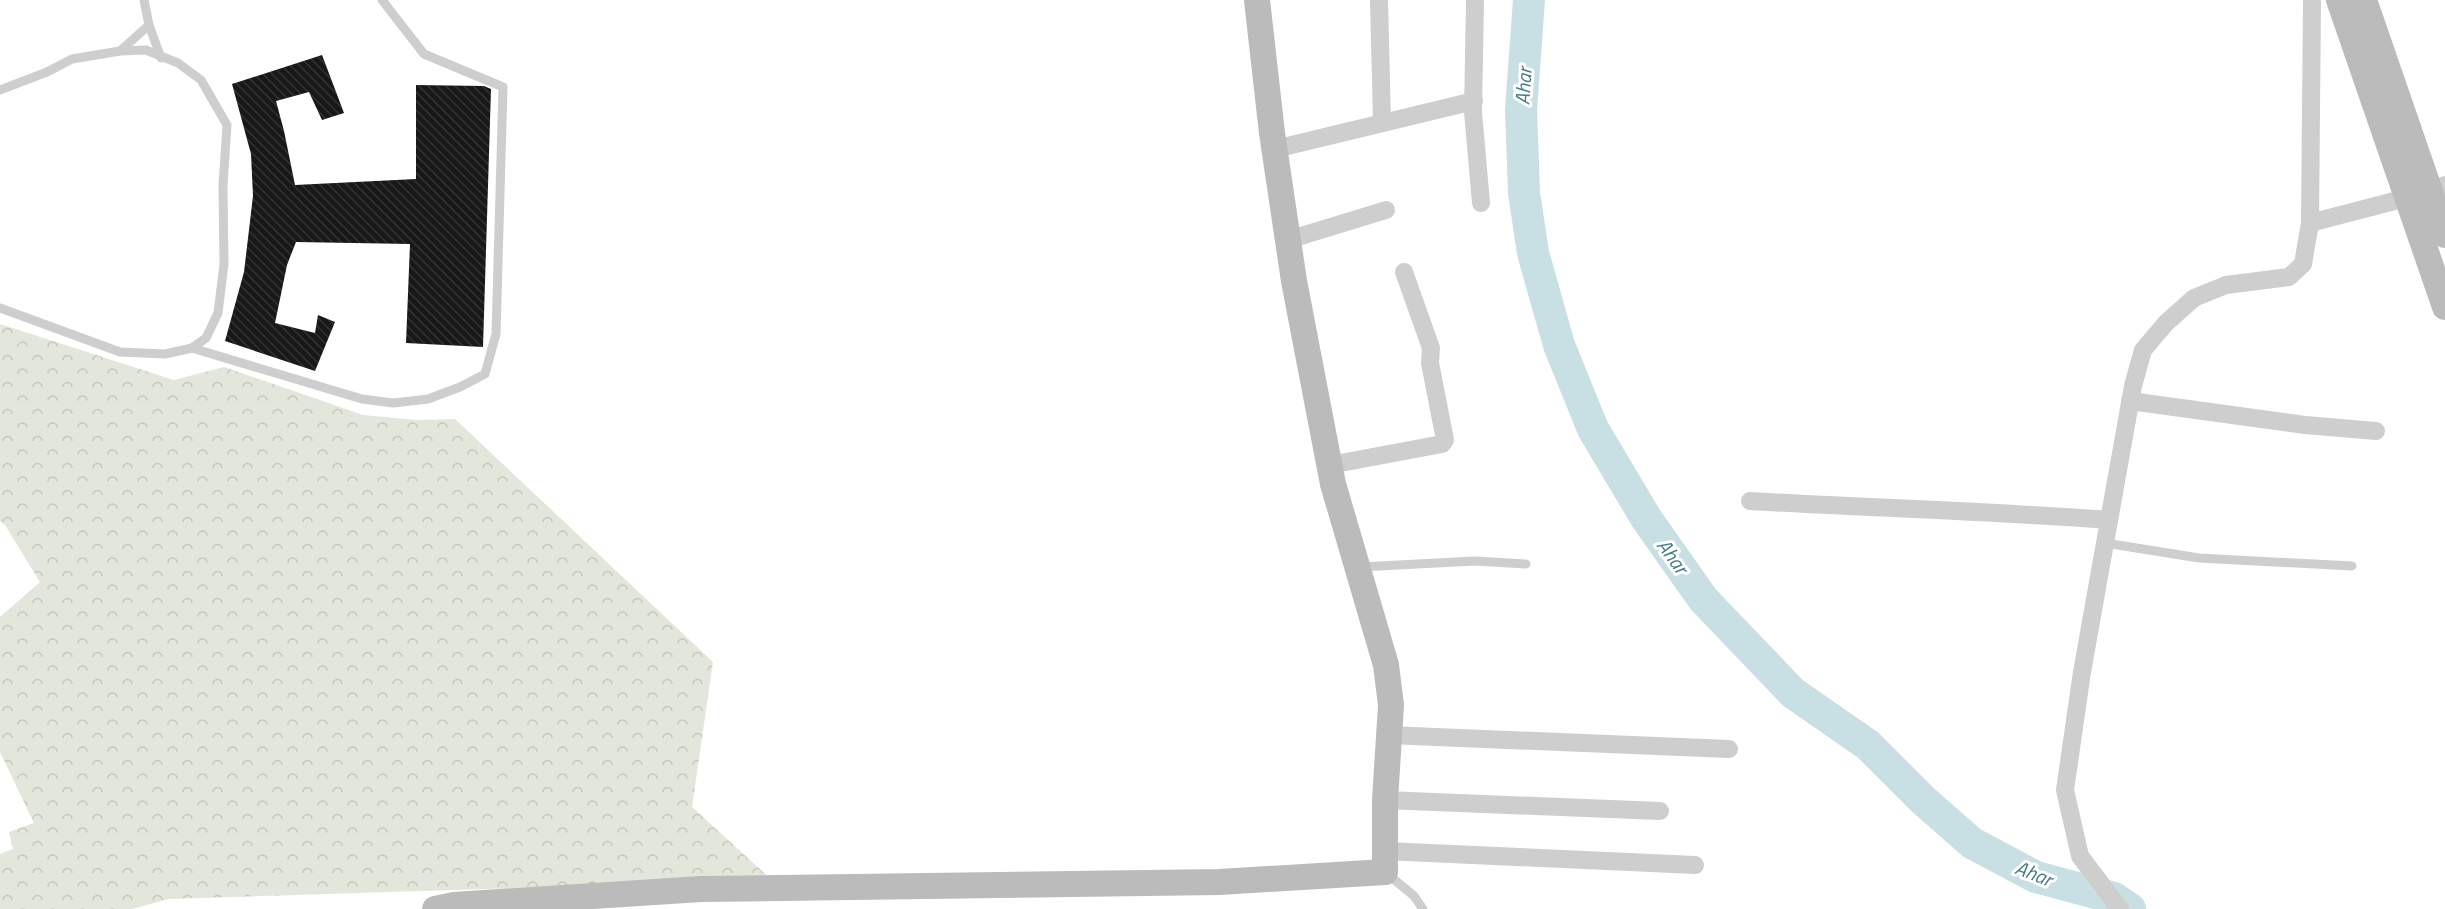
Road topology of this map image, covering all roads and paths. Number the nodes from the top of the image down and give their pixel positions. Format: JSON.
{"nodes":[{"id":1,"x":144,"y":0,"type":"edge"},
{"id":2,"x":382,"y":0,"type":"edge"},
{"id":3,"x":1257,"y":0,"type":"edge"},
{"id":4,"x":1379,"y":0,"type":"edge"},
{"id":5,"x":1475,"y":0,"type":"edge"},
{"id":6,"x":2313,"y":0,"type":"edge"},
{"id":7,"x":2339,"y":0,"type":"edge"},
{"id":8,"x":2364,"y":0,"type":"edge"},
{"id":9,"x":149,"y":25,"type":"junction"},
{"id":10,"x":120,"y":51,"type":"junction"},
{"id":11,"x":161,"y":58,"type":"junction"},
{"id":12,"x":0,"y":90,"type":"edge"},
{"id":13,"x":1474,"y":101,"type":"junction"},
{"id":14,"x":1382,"y":122,"type":"junction"},
{"id":15,"x":1275,"y":149,"type":"junction"},
{"id":16,"x":2426,"y":191,"type":"edge"},
{"id":17,"x":1480,"y":203,"type":"dead end"},
{"id":18,"x":1386,"y":210,"type":"dead end"},
{"id":19,"x":2310,"y":223,"type":"junction"},
{"id":20,"x":2445,"y":235,"type":"edge"},
{"id":21,"x":1288,"y":240,"type":"junction"},
{"id":22,"x":1404,"y":272,"type":"dead end"},
{"id":23,"x":2445,"y":307,"type":"edge"},
{"id":24,"x":0,"y":308,"type":"edge"},
{"id":25,"x":192,"y":348,"type":"junction"},
{"id":26,"x":2130,"y":401,"type":"junction"},
{"id":27,"x":2376,"y":431,"type":"dead end"},
{"id":28,"x":1330,"y":465,"type":"junction"},
{"id":29,"x":1750,"y":501,"type":"dead end"},
{"id":30,"x":2109,"y":520,"type":"junction"},
{"id":31,"x":2105,"y":543,"type":"junction"},
{"id":32,"x":1526,"y":564,"type":"dead end"},
{"id":33,"x":2352,"y":566,"type":"dead end"},
{"id":34,"x":1358,"y":567,"type":"junction"},
{"id":35,"x":1388,"y":735,"type":"junction"},
{"id":36,"x":1729,"y":750,"type":"dead end"},
{"id":37,"x":1385,"y":800,"type":"junction"},
{"id":38,"x":1660,"y":811,"type":"dead end"},
{"id":39,"x":1385,"y":862,"type":"junction"},
{"id":40,"x":1695,"y":865,"type":"dead end"},
{"id":41,"x":435,"y":909,"type":"edge"},
{"id":42,"x":1423,"y":909,"type":"edge"},
{"id":43,"x":2120,"y":909,"type":"edge"}],
"edges":[{"from":1,"to":9,"type":"lane"},
{"from":2,"to":25,"type":"lane"},
{"from":3,"to":15,"type":"street"},
{"from":4,"to":14,"type":"street"},
{"from":5,"to":13,"type":"street"},
{"from":6,"to":19,"type":"street"},
{"from":7,"to":16,"type":"street"},
{"from":8,"to":16,"type":"street"},
{"from":9,"to":10,"type":"lane"},
{"from":9,"to":11,"type":"lane"},
{"from":10,"to":11,"type":"lane"},
{"from":10,"to":12,"type":"lane"},
{"from":11,"to":25,"type":"lane"},
{"from":13,"to":14,"type":"street"},
{"from":13,"to":17,"type":"street"},
{"from":14,"to":15,"type":"street"},
{"from":15,"to":21,"type":"street"},
{"from":16,"to":19,"type":"street"},
{"from":16,"to":20,"type":"street"},
{"from":16,"to":23,"type":"street"},
{"from":18,"to":21,"type":"street"},
{"from":19,"to":26,"type":"street"},
{"from":21,"to":28,"type":"street"},
{"from":22,"to":28,"type":"street"},
{"from":24,"to":25,"type":"lane"},
{"from":26,"to":27,"type":"street"},
{"from":26,"to":30,"type":"street"},
{"from":28,"to":34,"type":"street"},
{"from":29,"to":30,"type":"street"},
{"from":30,"to":31,"type":"street"},
{"from":31,"to":33,"type":"lane"},
{"from":31,"to":43,"type":"street"},
{"from":32,"to":34,"type":"lane"},
{"from":34,"to":35,"type":"street"},
{"from":35,"to":36,"type":"street"},
{"from":35,"to":37,"type":"street"},
{"from":37,"to":38,"type":"street"},
{"from":37,"to":39,"type":"street"},
{"from":39,"to":40,"type":"street"},
{"from":39,"to":41,"type":"street"},
{"from":39,"to":42,"type":"lane"}]}
